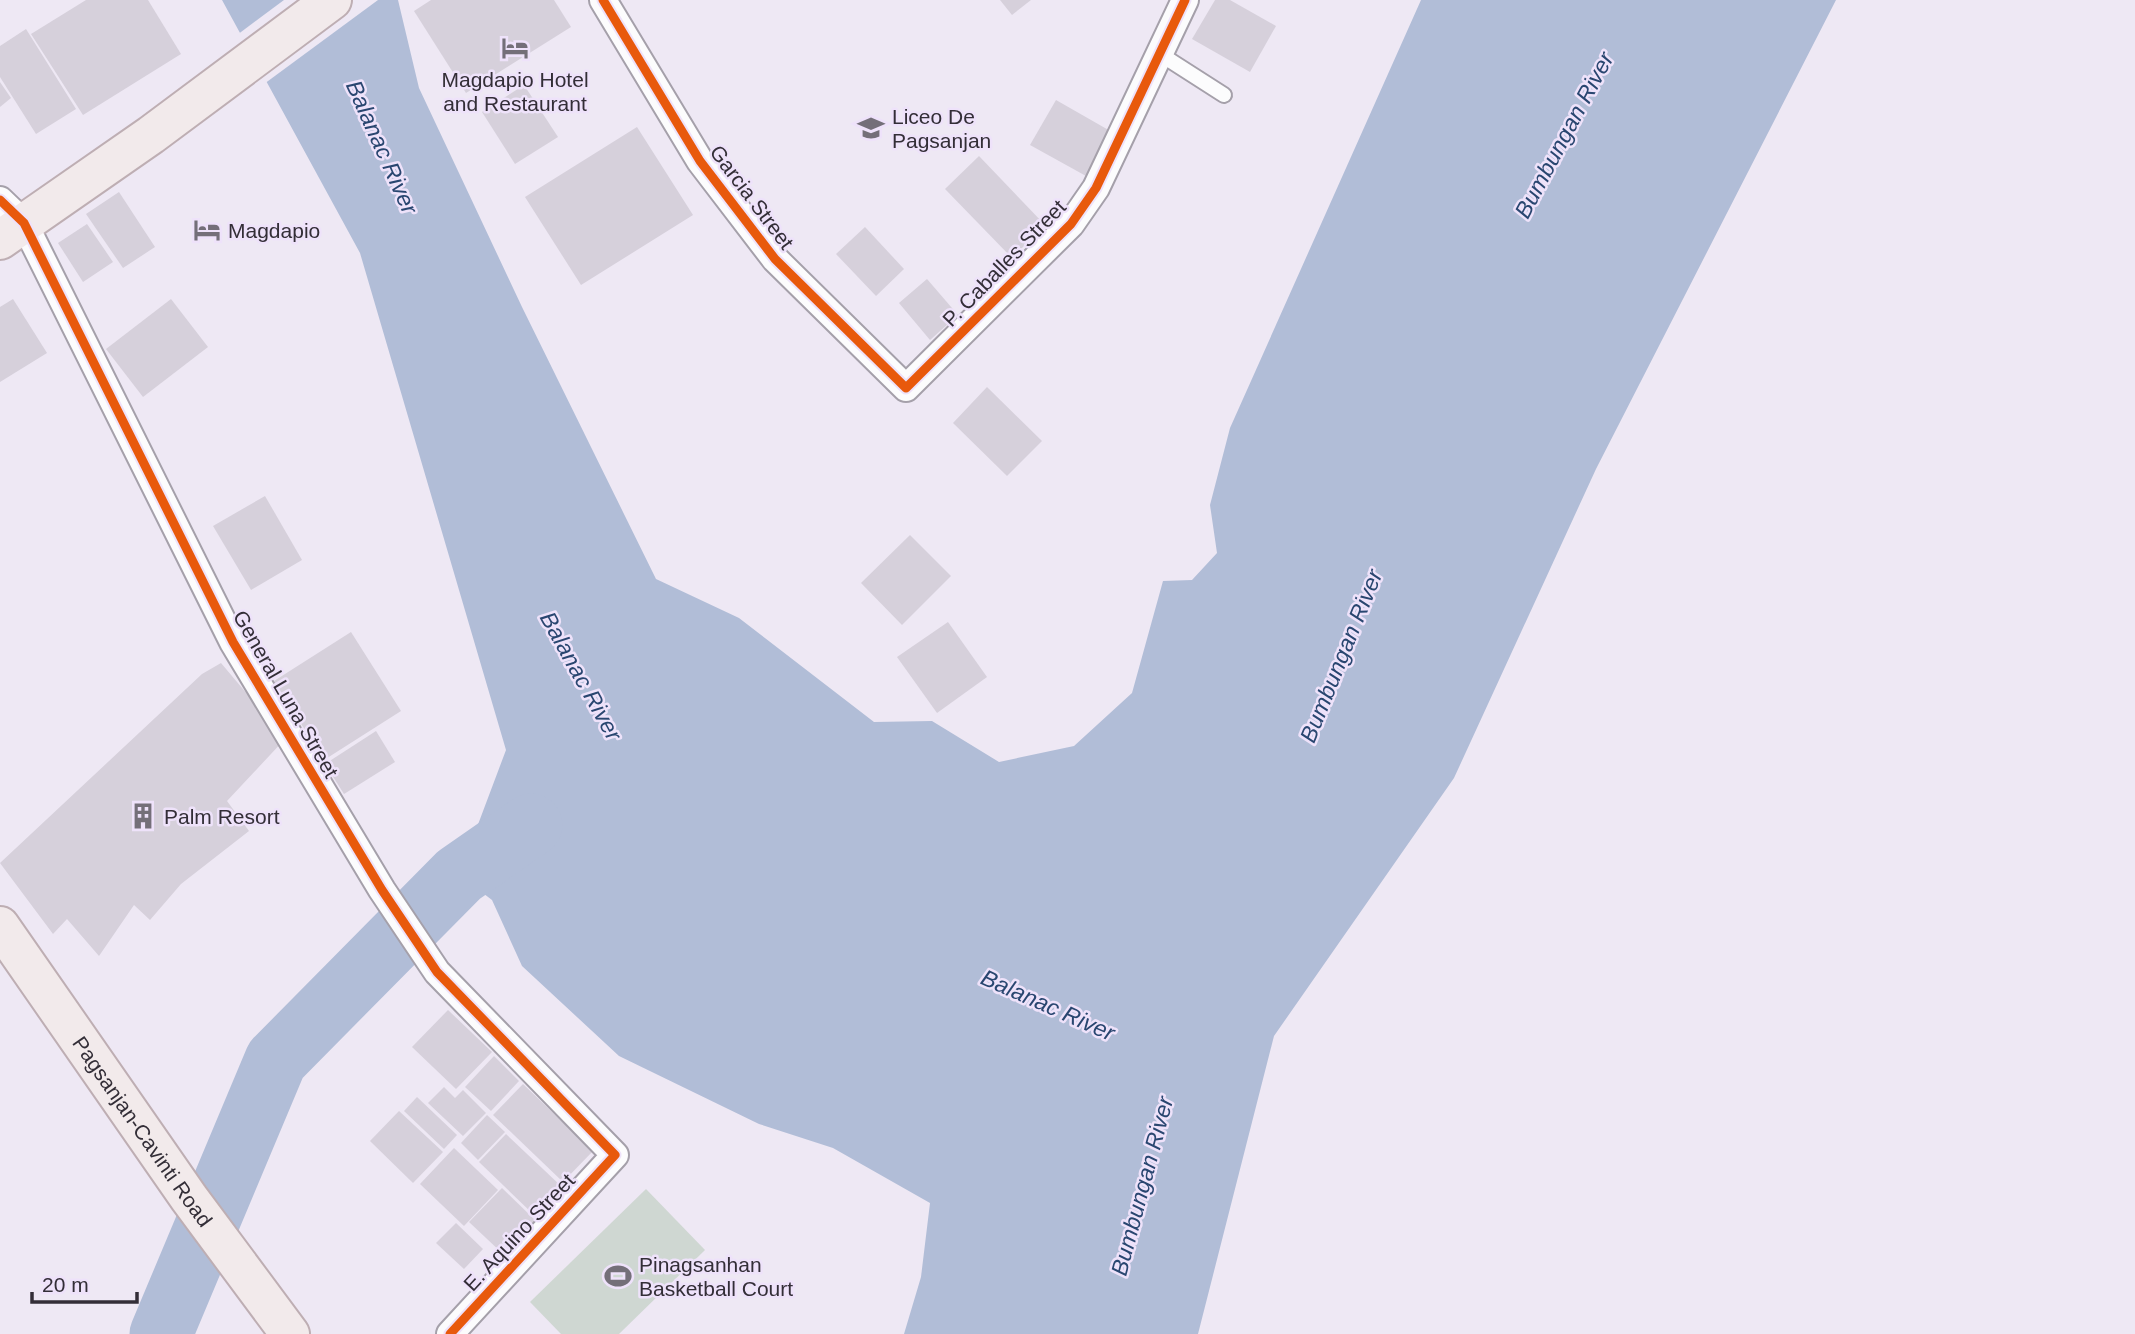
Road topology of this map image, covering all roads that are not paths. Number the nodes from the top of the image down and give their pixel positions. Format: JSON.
{"nodes":[{"id":1,"x":331,"y":0,"type":"edge"},
{"id":2,"x":603,"y":0,"type":"edge"},
{"id":3,"x":1185,"y":0,"type":"edge"},
{"id":4,"x":1160,"y":54,"type":"junction"},
{"id":5,"x":1224,"y":95,"type":"dead end"},
{"id":6,"x":8,"y":221,"type":"edge"},
{"id":7,"x":906,"y":388,"type":"joint"},
{"id":8,"x":0,"y":926,"type":"edge"},
{"id":9,"x":615,"y":1155,"type":"joint"},
{"id":10,"x":290,"y":1334,"type":"edge"},
{"id":11,"x":450,"y":1334,"type":"edge"}],
"edges":[{"from":1,"to":6,"type":"main road"},
{"from":2,"to":7,"type":"street","name":"Garcia Street"},
{"from":3,"to":4,"type":"street","name":"P. Caballes Street"},
{"from":4,"to":5,"type":"lane"},
{"from":4,"to":7,"type":"street","name":"P. Caballes Street"},
{"from":6,"to":9,"type":"street","name":"General Luna Street"},
{"from":8,"to":10,"type":"main road","name":"Pagsanjan-Cavinti Road"},
{"from":9,"to":11,"type":"street","name":"E. Aquino Street"}]}
